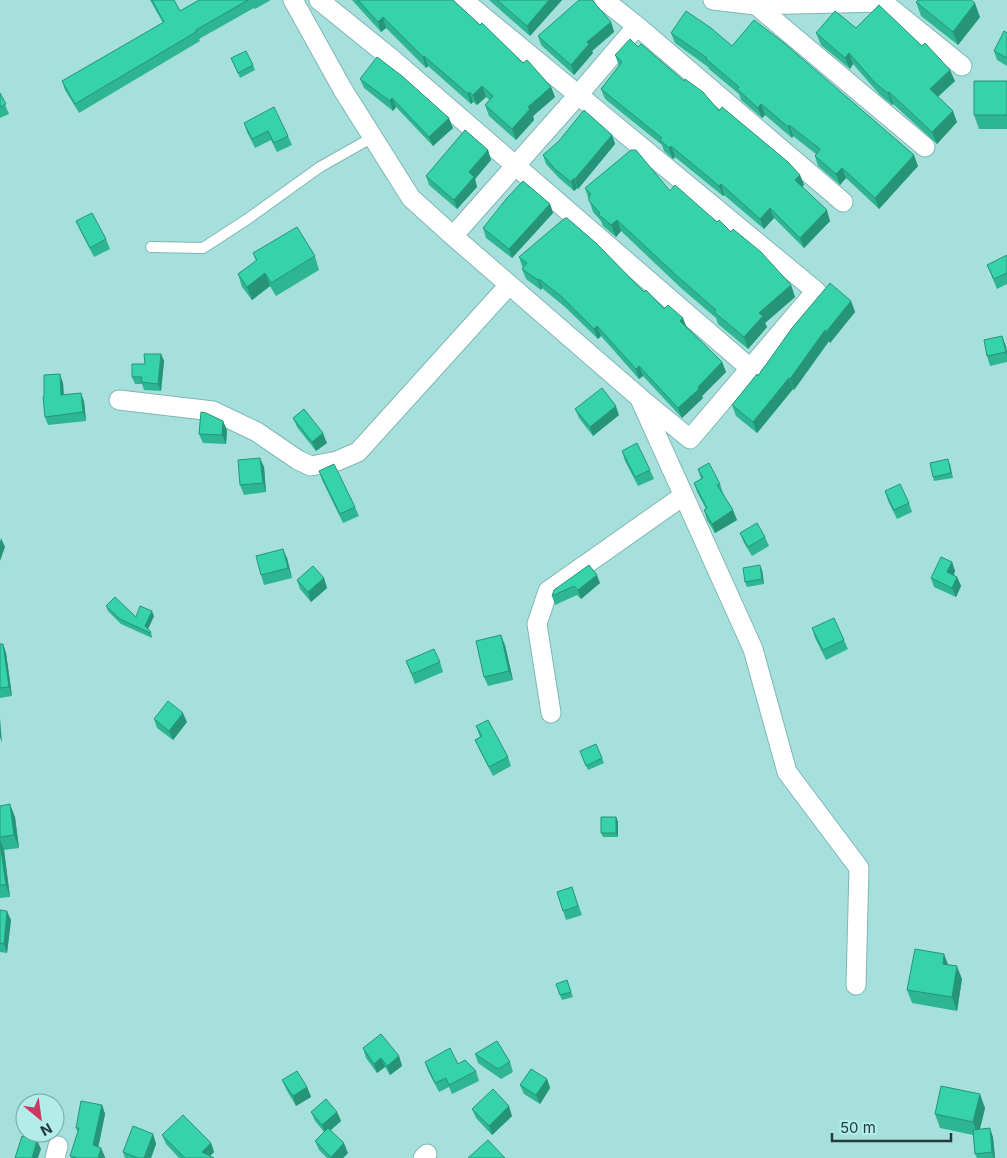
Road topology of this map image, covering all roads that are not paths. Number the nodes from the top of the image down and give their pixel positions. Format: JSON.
{"nodes":[{"id":1,"x":293,"y":0,"type":"edge"},
{"id":2,"x":319,"y":0,"type":"edge"},
{"id":3,"x":463,"y":0,"type":"edge"},
{"id":4,"x":604,"y":0,"type":"edge"},
{"id":5,"x":713,"y":0,"type":"edge"},
{"id":6,"x":756,"y":5,"type":"junction"},
{"id":7,"x":637,"y":26,"type":"junction"},
{"id":8,"x":962,"y":66,"type":"dead end"},
{"id":9,"x":578,"y":95,"type":"junction"},
{"id":10,"x":373,"y":136,"type":"junction"},
{"id":11,"x":925,"y":147,"type":"dead end"},
{"id":12,"x":514,"y":166,"type":"junction"},
{"id":13,"x":844,"y":202,"type":"dead end"},
{"id":14,"x":453,"y":236,"type":"junction"},
{"id":15,"x":151,"y":248,"type":"dead end"},
{"id":16,"x":509,"y":285,"type":"junction"},
{"id":17,"x":751,"y":369,"type":"junction"},
{"id":18,"x":640,"y":398,"type":"junction"},
{"id":19,"x":119,"y":400,"type":"dead end"},
{"id":20,"x":683,"y":496,"type":"junction"},
{"id":21,"x":551,"y":714,"type":"dead end"},
{"id":22,"x":856,"y":985,"type":"dead end"}],
"edges":[{"from":1,"to":10,"type":"street"},
{"from":2,"to":12,"type":"street"},
{"from":3,"to":9,"type":"street"},
{"from":4,"to":7,"type":"street"},
{"from":5,"to":6,"type":"street"},
{"from":6,"to":8,"type":"street"},
{"from":6,"to":11,"type":"street"},
{"from":7,"to":9,"type":"street"},
{"from":7,"to":13,"type":"street"},
{"from":9,"to":12,"type":"street"},
{"from":9,"to":17,"type":"street"},
{"from":10,"to":14,"type":"street"},
{"from":10,"to":15,"type":"lane"},
{"from":12,"to":14,"type":"street"},
{"from":12,"to":17,"type":"street"},
{"from":14,"to":16,"type":"street"},
{"from":16,"to":18,"type":"street"},
{"from":16,"to":19,"type":"street"},
{"from":17,"to":18,"type":"street"},
{"from":18,"to":20,"type":"street"},
{"from":20,"to":21,"type":"street"},
{"from":20,"to":22,"type":"street"}]}
